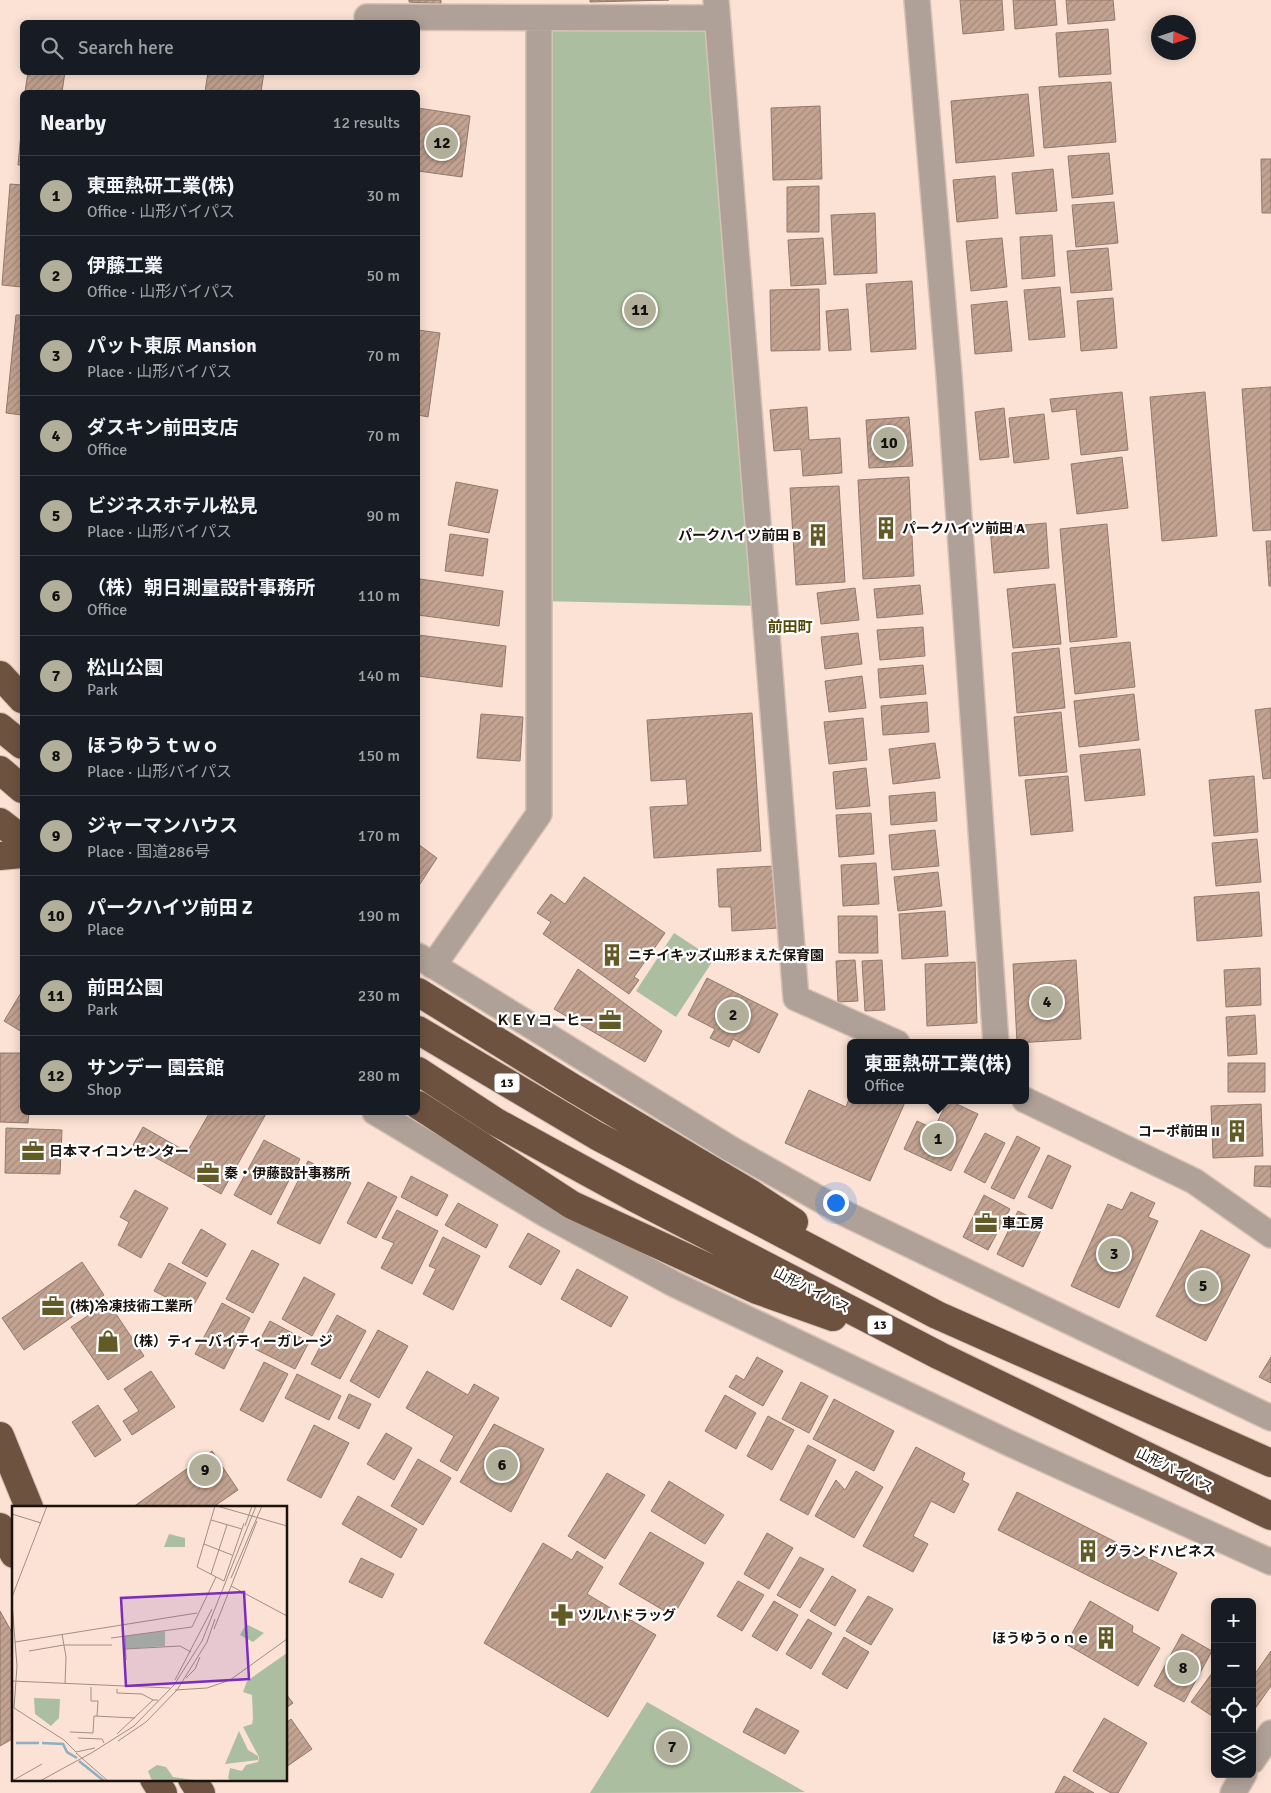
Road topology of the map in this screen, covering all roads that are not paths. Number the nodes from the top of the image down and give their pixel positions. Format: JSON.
{"nodes":[{"id":1,"x":917,"y":0,"type":"edge"},
{"id":2,"x":716,"y":9,"type":"edge"},
{"id":3,"x":367,"y":17,"type":"dead end"},
{"id":4,"x":539,"y":18,"type":"junction"},
{"id":5,"x":0,"y":675,"type":"edge"},
{"id":6,"x":20,"y":697,"type":"edge"},
{"id":7,"x":0,"y":727,"type":"edge"},
{"id":8,"x":20,"y":744,"type":"edge"},
{"id":9,"x":0,"y":770,"type":"edge"},
{"id":10,"x":20,"y":787,"type":"edge"},
{"id":11,"x":0,"y":822,"type":"edge"},
{"id":12,"x":20,"y":837,"type":"edge"},
{"id":13,"x":20,"y":854,"type":"edge"},
{"id":14,"x":0,"y":856,"type":"edge"},
{"id":15,"x":425,"y":961,"type":"edge"},
{"id":16,"x":420,"y":993,"type":"edge"},
{"id":17,"x":420,"y":1031,"type":"edge"},
{"id":18,"x":888,"y":1039,"type":"edge"},
{"id":19,"x":996,"y":1039,"type":"edge"},
{"id":20,"x":420,"y":1071,"type":"edge"},
{"id":21,"x":1029,"y":1102,"type":"edge"},
{"id":22,"x":420,"y":1106,"type":"edge"},
{"id":23,"x":380,"y":1115,"type":"edge"},
{"id":24,"x":1271,"y":1235,"type":"edge"},
{"id":25,"x":937,"y":1315,"type":"junction"},
{"id":26,"x":940,"y":1356,"type":"junction"},
{"id":27,"x":1271,"y":1418,"type":"edge"},
{"id":28,"x":0,"y":1436,"type":"edge"},
{"id":29,"x":1271,"y":1463,"type":"edge"},
{"id":30,"x":29,"y":1506,"type":"edge"},
{"id":31,"x":1271,"y":1516,"type":"edge"},
{"id":32,"x":0,"y":1528,"type":"edge"},
{"id":33,"x":12,"y":1550,"type":"edge"},
{"id":34,"x":1271,"y":1562,"type":"edge"},
{"id":35,"x":1271,"y":1733,"type":"edge"},
{"id":36,"x":1256,"y":1755,"type":"edge"},
{"id":37,"x":1241,"y":1778,"type":"edge"},
{"id":38,"x":155,"y":1780,"type":"edge"},
{"id":39,"x":193,"y":1780,"type":"edge"},
{"id":40,"x":163,"y":1793,"type":"edge"},
{"id":41,"x":201,"y":1793,"type":"edge"},
{"id":42,"x":1232,"y":1793,"type":"edge"}],
"edges":[{"from":1,"to":19,"type":"street"},
{"from":2,"to":4,"type":"street"},
{"from":2,"to":18,"type":"street"},
{"from":3,"to":4,"type":"street"},
{"from":4,"to":15,"type":"street"},
{"from":5,"to":6,"type":"highway"},
{"from":7,"to":8,"type":"highway"},
{"from":9,"to":10,"type":"highway"},
{"from":11,"to":12,"type":"highway"},
{"from":13,"to":14,"type":"highway"},
{"from":15,"to":27,"type":"street"},
{"from":16,"to":25,"type":"highway"},
{"from":17,"to":25,"type":"highway","number":"13"},
{"from":20,"to":26,"type":"highway","name":"山形バイパス","number":"13"},
{"from":21,"to":24,"type":"street"},
{"from":22,"to":26,"type":"highway"},
{"from":23,"to":34,"type":"street"},
{"from":25,"to":29,"type":"highway","number":"13"},
{"from":26,"to":31,"type":"highway","name":"山形バイパス","number":"13"},
{"from":28,"to":30,"type":"highway"},
{"from":32,"to":33,"type":"highway"},
{"from":35,"to":36,"type":"street"},
{"from":37,"to":42,"type":"street"},
{"from":38,"to":40,"type":"highway"},
{"from":39,"to":41,"type":"highway"}]}
